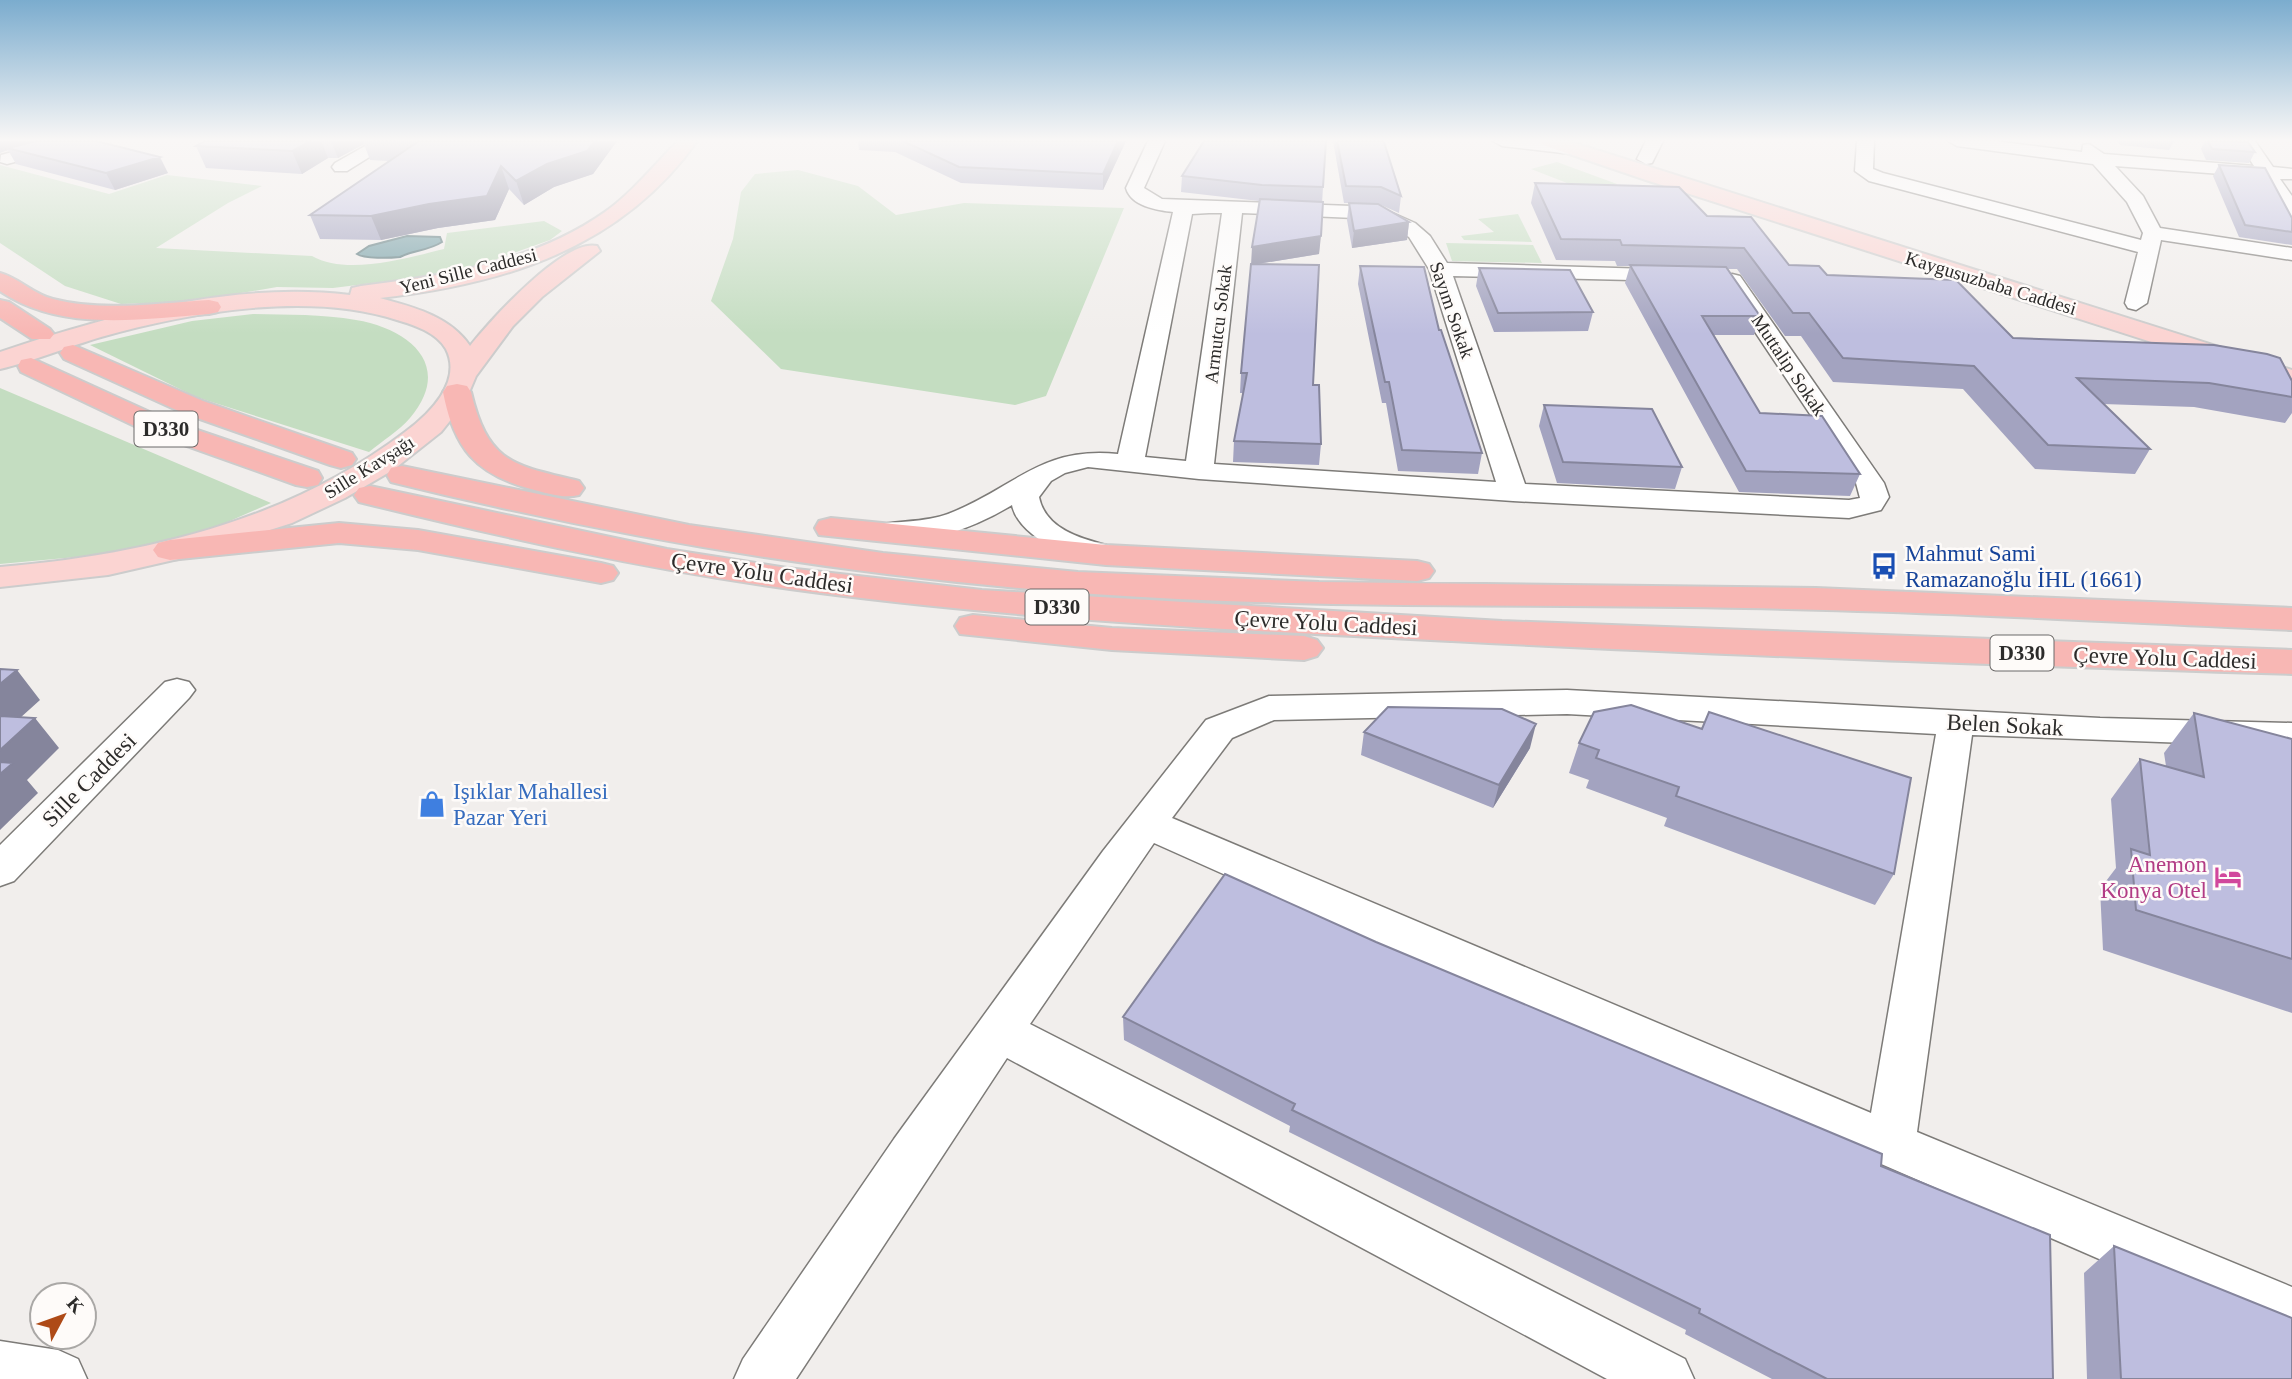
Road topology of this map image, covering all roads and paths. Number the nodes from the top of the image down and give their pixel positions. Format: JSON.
{"nodes":[{"id":1,"x":623,"y":205,"type":"edge"},
{"id":2,"x":649,"y":205,"type":"edge"},
{"id":3,"x":1177,"y":205,"type":"edge"},
{"id":4,"x":1759,"y":205,"type":"edge"},
{"id":5,"x":1821,"y":205,"type":"edge"},
{"id":6,"x":1998,"y":205,"type":"edge"},
{"id":7,"x":2138,"y":205,"type":"edge"},
{"id":8,"x":1184,"y":206,"type":"junction"},
{"id":9,"x":1233,"y":208,"type":"junction"},
{"id":10,"x":2152,"y":241,"type":"junction"},
{"id":11,"x":2292,"y":254,"type":"edge"},
{"id":12,"x":1440,"y":268,"type":"junction"},
{"id":13,"x":2034,"y":274,"type":"dead end"},
{"id":14,"x":0,"y":279,"type":"edge"},
{"id":15,"x":2110,"y":296,"type":"dead end"},
{"id":16,"x":292,"y":300,"type":"junction"},
{"id":17,"x":2136,"y":303,"type":"junction"},
{"id":18,"x":0,"y":307,"type":"edge"},
{"id":19,"x":209,"y":307,"type":"junction"},
{"id":20,"x":2160,"y":310,"type":"dead end"},
{"id":21,"x":41,"y":334,"type":"dead end"},
{"id":22,"x":73,"y":353,"type":"dead end"},
{"id":23,"x":0,"y":361,"type":"edge"},
{"id":24,"x":31,"y":366,"type":"dead end"},
{"id":25,"x":2292,"y":379,"type":"edge"},
{"id":26,"x":459,"y":384,"type":"junction"},
{"id":27,"x":341,"y":459,"type":"dead end"},
{"id":28,"x":1130,"y":464,"type":"junction"},
{"id":29,"x":1199,"y":471,"type":"junction"},
{"id":30,"x":402,"y":475,"type":"dead end"},
{"id":31,"x":1040,"y":477,"type":"junction"},
{"id":32,"x":307,"y":478,"type":"dead end"},
{"id":33,"x":1513,"y":492,"type":"junction"},
{"id":34,"x":370,"y":495,"type":"dead end"},
{"id":35,"x":874,"y":533,"type":"junction"},
{"id":36,"x":170,"y":550,"type":"junction"},
{"id":37,"x":1106,"y":555,"type":"junction"},
{"id":38,"x":0,"y":577,"type":"edge"},
{"id":39,"x":1750,"y":597,"type":"junction"},
{"id":40,"x":2292,"y":619,"type":"edge"},
{"id":41,"x":1753,"y":644,"type":"junction"},
{"id":42,"x":2292,"y":662,"type":"edge"},
{"id":43,"x":177,"y":690,"type":"dead end"},
{"id":44,"x":1956,"y":722,"type":"junction"},
{"id":45,"x":2292,"y":734,"type":"edge"},
{"id":46,"x":1147,"y":823,"type":"junction"},
{"id":47,"x":0,"y":870,"type":"edge"},
{"id":48,"x":999,"y":1031,"type":"junction"},
{"id":49,"x":1890,"y":1145,"type":"junction"},
{"id":50,"x":2292,"y":1315,"type":"edge"},
{"id":51,"x":0,"y":1369,"type":"edge"},
{"id":52,"x":58,"y":1379,"type":"edge"},
{"id":53,"x":763,"y":1379,"type":"edge"},
{"id":54,"x":1665,"y":1379,"type":"edge"}],
"edges":[{"from":1,"to":16,"type":"main road","name":"Yeni Sille Caddesi"},
{"from":2,"to":26,"type":"main road","name":"Yeni Sille Caddesi"},
{"from":3,"to":8,"type":"street"},
{"from":4,"to":25,"type":"main road","name":"Kaygusuzbaba Caddesi"},
{"from":5,"to":13,"type":"main road","name":"Kaygusuzbaba Caddesi"},
{"from":6,"to":10,"type":"street"},
{"from":7,"to":10,"type":"street"},
{"from":8,"to":9,"type":"street"},
{"from":8,"to":28,"type":"street"},
{"from":9,"to":12,"type":"street","name":"Sayım Sokak"},
{"from":9,"to":29,"type":"street","name":"Armutcu Sokak"},
{"from":10,"to":11,"type":"street"},
{"from":10,"to":17,"type":"street"},
{"from":12,"to":33,"type":"street","name":"Sayım Sokak"},
{"from":12,"to":33,"type":"street","name":"Muttalip Sokak"},
{"from":14,"to":19,"type":"highway"},
{"from":15,"to":17,"type":"main road","name":"Kaygusuzbaba Caddesi"},
{"from":16,"to":19,"type":"main road"},
{"from":16,"to":26,"type":"main road"},
{"from":17,"to":20,"type":"main road","name":"Kaygusuzbaba Caddesi"},
{"from":18,"to":21,"type":"highway"},
{"from":19,"to":23,"type":"main road"},
{"from":22,"to":27,"type":"highway","number":"D330"},
{"from":24,"to":32,"type":"highway","number":"D330"},
{"from":26,"to":35,"type":"highway"},
{"from":26,"to":36,"type":"main road","name":"Sille Kavşağı"},
{"from":28,"to":29,"type":"street"},
{"from":28,"to":31,"type":"street"},
{"from":29,"to":33,"type":"street"},
{"from":30,"to":39,"type":"highway","name":"Çevre Yolu Caddesi","number":"D330"},
{"from":31,"to":35,"type":"street"},
{"from":31,"to":37,"type":"street"},
{"from":34,"to":41,"type":"highway","name":"Çevre Yolu Caddesi","number":"D330"},
{"from":35,"to":37,"type":"highway"},
{"from":36,"to":38,"type":"main road","name":"Sille Kavşağı"},
{"from":36,"to":41,"type":"highway"},
{"from":37,"to":39,"type":"highway"},
{"from":39,"to":40,"type":"highway","name":"Çevre Yolu Caddesi","number":"D330"},
{"from":41,"to":42,"type":"highway","name":"Çevre Yolu Caddesi","number":"D330"},
{"from":43,"to":47,"type":"street","name":"Sille Caddesi"},
{"from":44,"to":45,"type":"street","name":"Belen Sokak"},
{"from":44,"to":46,"type":"street","name":"Belen Sokak"},
{"from":44,"to":49,"type":"street"},
{"from":46,"to":48,"type":"street","name":"Belen Sokak"},
{"from":46,"to":49,"type":"street"},
{"from":48,"to":53,"type":"street","name":"Belen Sokak"},
{"from":48,"to":54,"type":"street"},
{"from":49,"to":50,"type":"street"},
{"from":51,"to":52,"type":"street"}]}
